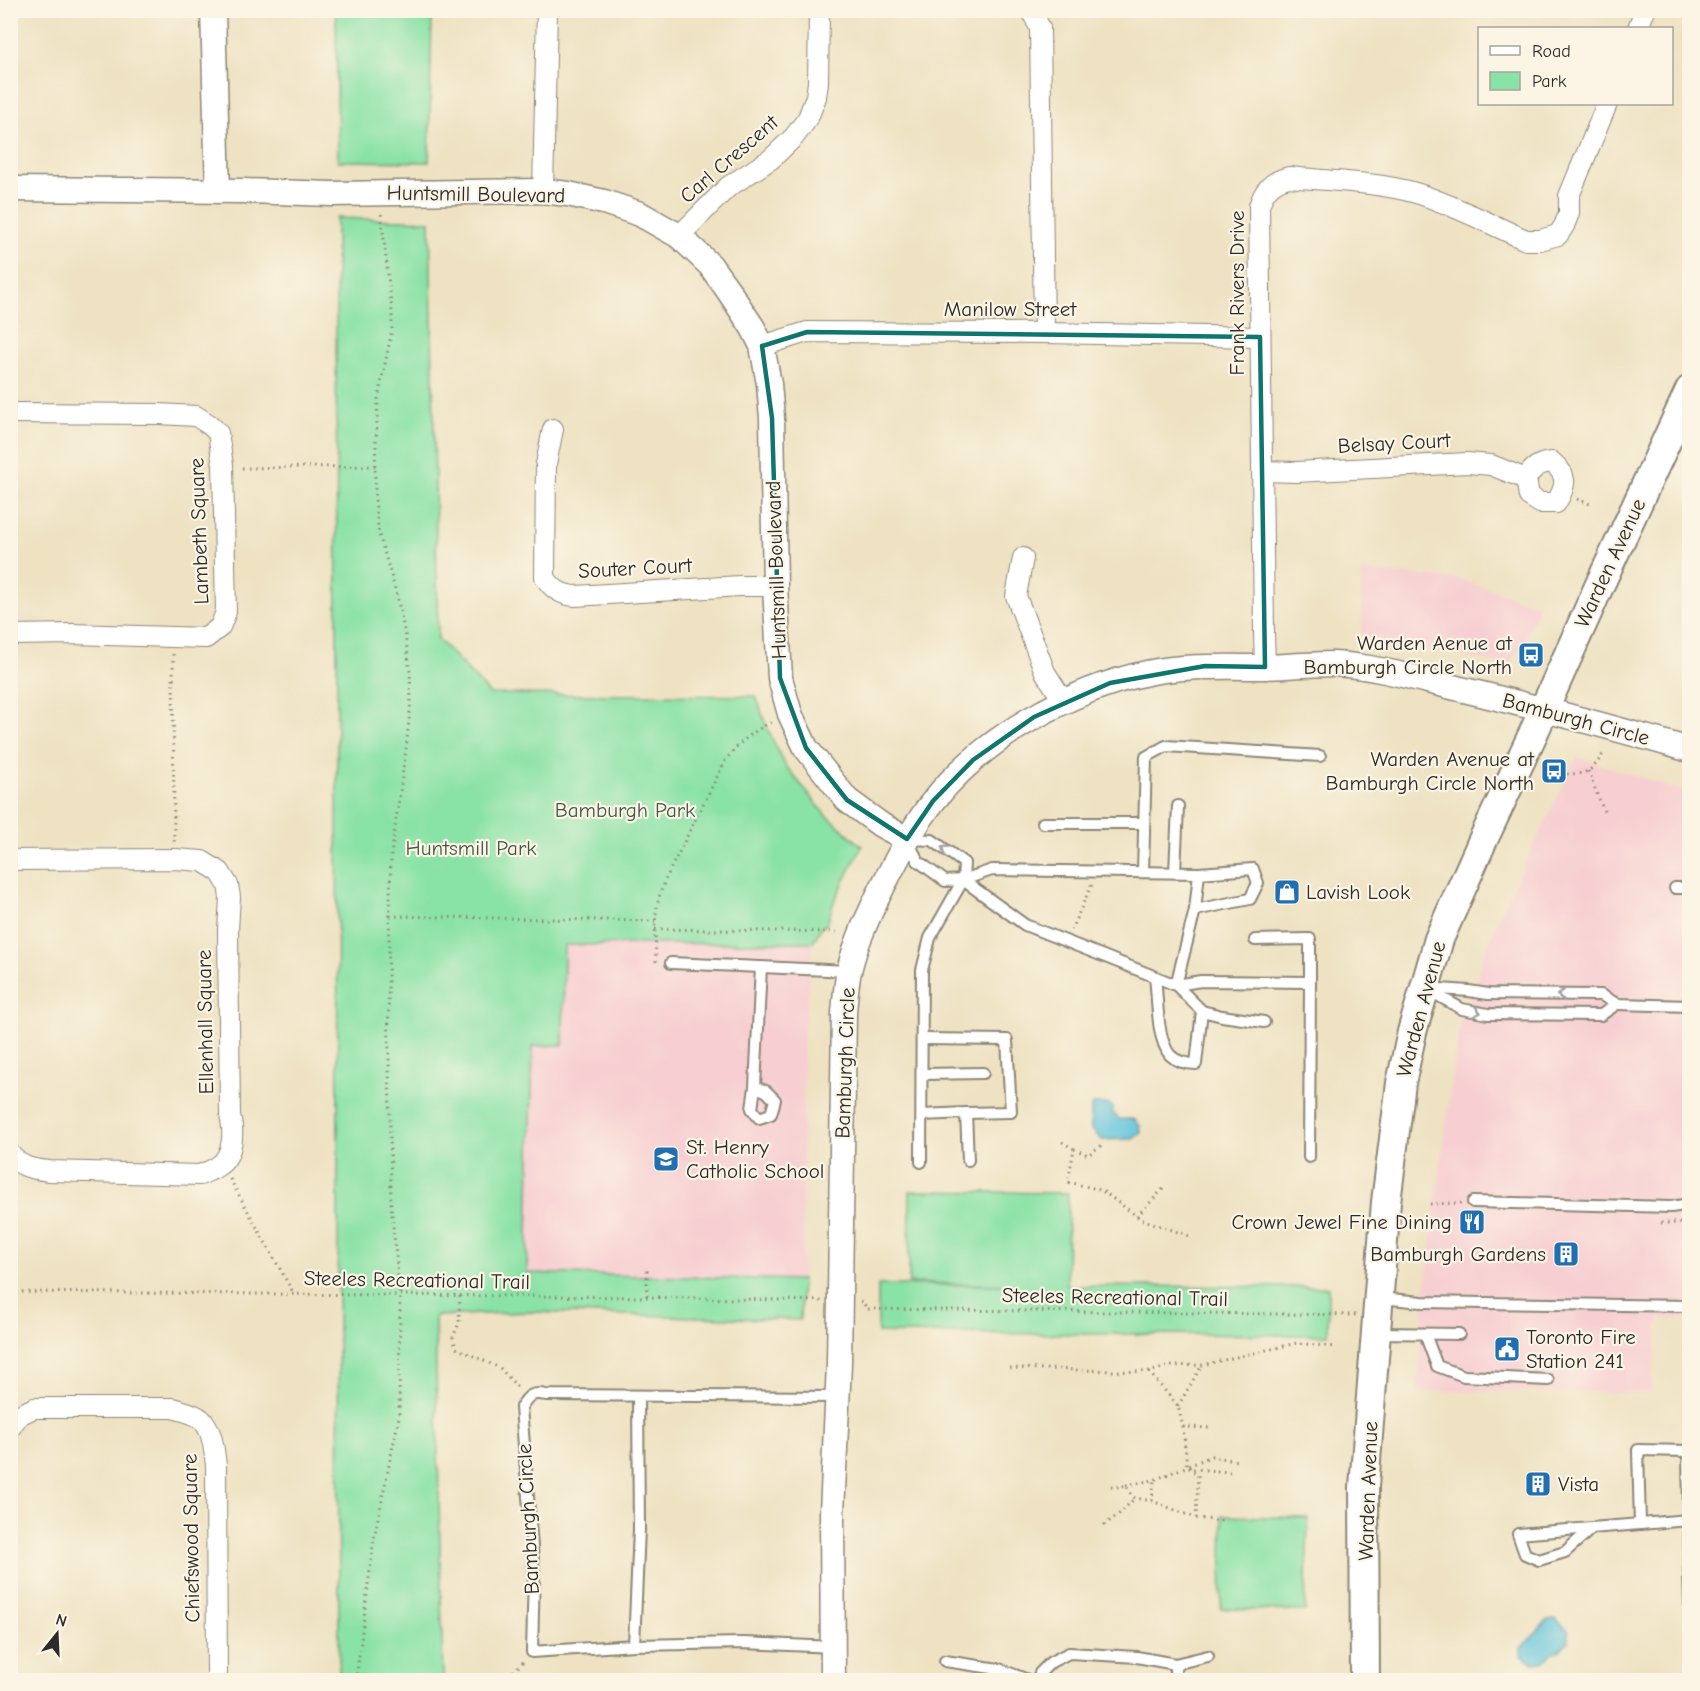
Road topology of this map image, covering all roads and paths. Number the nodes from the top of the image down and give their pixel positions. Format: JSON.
{"nodes":[{"id":1,"x":213,"y":10,"type":"edge"},
{"id":2,"x":547,"y":10,"type":"edge"},
{"id":3,"x":819,"y":10,"type":"edge"},
{"id":4,"x":1033,"y":10,"type":"edge"},
{"id":5,"x":1646,"y":10,"type":"edge"},
{"id":6,"x":1638,"y":27,"type":"edge"},
{"id":7,"x":1607,"y":105,"type":"edge"},
{"id":8,"x":10,"y":189,"type":"edge"},
{"id":9,"x":218,"y":191,"type":"junction"},
{"id":10,"x":543,"y":191,"type":"junction"},
{"id":11,"x":379,"y":193,"type":"junction"},
{"id":12,"x":679,"y":236,"type":"junction"},
{"id":13,"x":1044,"y":333,"type":"junction"},
{"id":14,"x":1260,"y":338,"type":"junction"},
{"id":15,"x":762,"y":346,"type":"junction"},
{"id":16,"x":1689,"y":390,"type":"edge"},
{"id":17,"x":10,"y":413,"type":"edge"},
{"id":18,"x":553,"y":429,"type":"dead end"},
{"id":19,"x":223,"y":465,"type":"junction"},
{"id":20,"x":375,"y":466,"type":"junction"},
{"id":21,"x":1263,"y":471,"type":"junction"},
{"id":22,"x":1526,"y":479,"type":"dead end"},
{"id":23,"x":1023,"y":558,"type":"dead end"},
{"id":24,"x":775,"y":586,"type":"junction"},
{"id":25,"x":10,"y":636,"type":"edge"},
{"id":26,"x":173,"y":636,"type":"junction"},
{"id":27,"x":1265,"y":667,"type":"junction"},
{"id":28,"x":1064,"y":702,"type":"junction"},
{"id":29,"x":1544,"y":709,"type":"junction"},
{"id":30,"x":790,"y":714,"type":"junction"},
{"id":31,"x":1689,"y":750,"type":"edge"},
{"id":32,"x":1604,"y":752,"type":"dead end"},
{"id":33,"x":1320,"y":756,"type":"dead end"},
{"id":34,"x":1588,"y":771,"type":"junction"},
{"id":35,"x":1561,"y":774,"type":"dead end"},
{"id":36,"x":1178,"y":806,"type":"dead end"},
{"id":37,"x":1605,"y":814,"type":"dead end"},
{"id":38,"x":1043,"y":823,"type":"dead end"},
{"id":39,"x":1144,"y":823,"type":"junction"},
{"id":40,"x":907,"y":839,"type":"junction"},
{"id":41,"x":176,"y":859,"type":"junction"},
{"id":42,"x":10,"y":860,"type":"edge"},
{"id":43,"x":1098,"y":872,"type":"junction"},
{"id":44,"x":1143,"y":872,"type":"junction"},
{"id":45,"x":1175,"y":872,"type":"junction"},
{"id":46,"x":1199,"y":873,"type":"junction"},
{"id":47,"x":963,"y":879,"type":"junction"},
{"id":48,"x":1675,"y":888,"type":"dead end"},
{"id":49,"x":1689,"y":888,"type":"edge"},
{"id":50,"x":1195,"y":910,"type":"junction"},
{"id":51,"x":390,"y":916,"type":"junction"},
{"id":52,"x":655,"y":921,"type":"junction"},
{"id":53,"x":655,"y":929,"type":"junction"},
{"id":54,"x":830,"y":932,"type":"dead end"},
{"id":55,"x":1255,"y":940,"type":"dead end"},
{"id":56,"x":1066,"y":941,"type":"junction"},
{"id":57,"x":656,"y":962,"type":"dead end"},
{"id":58,"x":671,"y":963,"type":"dead end"},
{"id":59,"x":761,"y":967,"type":"junction"},
{"id":60,"x":849,"y":971,"type":"junction"},
{"id":61,"x":1155,"y":977,"type":"junction"},
{"id":62,"x":1310,"y":982,"type":"junction"},
{"id":63,"x":1176,"y":985,"type":"junction"},
{"id":64,"x":1425,"y":988,"type":"junction"},
{"id":65,"x":1617,"y":1004,"type":"junction"},
{"id":66,"x":1689,"y":1006,"type":"edge"},
{"id":67,"x":1202,"y":1011,"type":"junction"},
{"id":68,"x":1264,"y":1022,"type":"dead end"},
{"id":69,"x":922,"y":1039,"type":"junction"},
{"id":70,"x":983,"y":1073,"type":"dead end"},
{"id":71,"x":922,"y":1074,"type":"junction"},
{"id":72,"x":755,"y":1087,"type":"dead end"},
{"id":73,"x":966,"y":1113,"type":"junction"},
{"id":74,"x":921,"y":1115,"type":"junction"},
{"id":75,"x":1062,"y":1142,"type":"dead end"},
{"id":76,"x":1102,"y":1145,"type":"dead end"},
{"id":77,"x":1074,"y":1149,"type":"junction"},
{"id":78,"x":10,"y":1154,"type":"edge"},
{"id":79,"x":1309,"y":1157,"type":"dead end"},
{"id":80,"x":968,"y":1160,"type":"dead end"},
{"id":81,"x":921,"y":1162,"type":"dead end"},
{"id":82,"x":220,"y":1165,"type":"junction"},
{"id":83,"x":1163,"y":1189,"type":"dead end"},
{"id":84,"x":1469,"y":1203,"type":"joint"},
{"id":85,"x":1430,"y":1204,"type":"dead end"},
{"id":86,"x":1689,"y":1204,"type":"edge"},
{"id":87,"x":1137,"y":1216,"type":"junction"},
{"id":88,"x":1661,"y":1223,"type":"dead end"},
{"id":89,"x":1689,"y":1223,"type":"edge"},
{"id":90,"x":1192,"y":1237,"type":"dead end"},
{"id":91,"x":647,"y":1268,"type":"dead end"},
{"id":92,"x":10,"y":1292,"type":"edge"},
{"id":93,"x":294,"y":1294,"type":"junction"},
{"id":94,"x":400,"y":1296,"type":"junction"},
{"id":95,"x":460,"y":1296,"type":"junction"},
{"id":96,"x":647,"y":1297,"type":"junction"},
{"id":97,"x":823,"y":1301,"type":"dead end"},
{"id":98,"x":855,"y":1302,"type":"dead end"},
{"id":99,"x":1689,"y":1306,"type":"edge"},
{"id":100,"x":1378,"y":1316,"type":"junction"},
{"id":101,"x":1425,"y":1334,"type":"junction"},
{"id":102,"x":1459,"y":1334,"type":"dead end"},
{"id":103,"x":1335,"y":1347,"type":"dead end"},
{"id":104,"x":1202,"y":1365,"type":"junction"},
{"id":105,"x":1010,"y":1368,"type":"dead end"},
{"id":106,"x":1149,"y":1372,"type":"junction"},
{"id":107,"x":1548,"y":1380,"type":"dead end"},
{"id":108,"x":638,"y":1396,"type":"junction"},
{"id":109,"x":528,"y":1397,"type":"junction"},
{"id":110,"x":837,"y":1397,"type":"junction"},
{"id":111,"x":1178,"y":1406,"type":"junction"},
{"id":112,"x":1183,"y":1427,"type":"junction"},
{"id":113,"x":10,"y":1428,"type":"edge"},
{"id":114,"x":1213,"y":1428,"type":"dead end"},
{"id":115,"x":1689,"y":1451,"type":"edge"},
{"id":116,"x":1237,"y":1461,"type":"dead end"},
{"id":117,"x":1187,"y":1466,"type":"junction"},
{"id":118,"x":1191,"y":1469,"type":"junction"},
{"id":119,"x":1230,"y":1472,"type":"dead end"},
{"id":120,"x":1154,"y":1480,"type":"junction"},
{"id":121,"x":1126,"y":1485,"type":"junction"},
{"id":122,"x":1111,"y":1486,"type":"dead end"},
{"id":123,"x":1135,"y":1498,"type":"junction"},
{"id":124,"x":1152,"y":1501,"type":"junction"},
{"id":125,"x":1196,"y":1518,"type":"junction"},
{"id":126,"x":1689,"y":1520,"type":"edge"},
{"id":127,"x":1223,"y":1521,"type":"dead end"},
{"id":128,"x":1640,"y":1524,"type":"junction"},
{"id":129,"x":1104,"y":1525,"type":"dead end"},
{"id":130,"x":1592,"y":1528,"type":"junction"},
{"id":131,"x":1689,"y":1570,"type":"edge"},
{"id":132,"x":1689,"y":1606,"type":"edge"},
{"id":133,"x":634,"y":1645,"type":"junction"},
{"id":134,"x":834,"y":1647,"type":"junction"},
{"id":135,"x":532,"y":1652,"type":"junction"},
{"id":136,"x":1208,"y":1656,"type":"dead end"},
{"id":137,"x":945,"y":1661,"type":"dead end"},
{"id":138,"x":1175,"y":1664,"type":"junction"},
{"id":139,"x":217,"y":1680,"type":"edge"},
{"id":140,"x":356,"y":1680,"type":"edge"},
{"id":141,"x":505,"y":1680,"type":"edge"},
{"id":142,"x":833,"y":1680,"type":"edge"},
{"id":143,"x":1028,"y":1680,"type":"edge"},
{"id":144,"x":1038,"y":1680,"type":"edge"},
{"id":145,"x":1175,"y":1680,"type":"edge"},
{"id":146,"x":1365,"y":1680,"type":"edge"}],
"edges":[{"from":1,"to":9,"type":"street"},
{"from":2,"to":10,"type":"street"},
{"from":3,"to":12,"type":"street","name":"Carl Crescent"},
{"from":4,"to":13,"type":"street"},
{"from":5,"to":6,"type":"street"},
{"from":7,"to":14,"type":"street","name":"Frank Rivers Drive"},
{"from":8,"to":9,"type":"street","name":"Huntsmill Boulevard"},
{"from":9,"to":11,"type":"street","name":"Huntsmill Boulevard"},
{"from":10,"to":11,"type":"street","name":"Huntsmill Boulevard"},
{"from":10,"to":12,"type":"street","name":"Huntsmill Boulevard"},
{"from":11,"to":20,"type":"path"},
{"from":12,"to":15,"type":"street","name":"Huntsmill Boulevard"},
{"from":13,"to":14,"type":"street","name":"Manilow Street"},
{"from":13,"to":15,"type":"street","name":"Manilow Street"},
{"from":14,"to":21,"type":"street","name":"Frank Rivers Drive"},
{"from":15,"to":24,"type":"street","name":"Huntsmill Boulevard"},
{"from":16,"to":29,"type":"main road","name":"Warden Avenue"},
{"from":17,"to":19,"type":"street","name":"Lambeth Square"},
{"from":18,"to":24,"type":"street","name":"Souter Court"},
{"from":19,"to":20,"type":"path"},
{"from":19,"to":26,"type":"street","name":"Lambeth Square"},
{"from":20,"to":51,"type":"path"},
{"from":21,"to":22,"type":"street","name":"Belsay Court"},
{"from":21,"to":27,"type":"street","name":"Frank Rivers Drive"},
{"from":23,"to":28,"type":"street"},
{"from":24,"to":30,"type":"street","name":"Huntsmill Boulevard"},
{"from":25,"to":26,"type":"street","name":"Lambeth Square"},
{"from":26,"to":41,"type":"path"},
{"from":27,"to":28,"type":"street","name":"Bamburgh Circle"},
{"from":27,"to":29,"type":"street","name":"Bamburgh Circle"},
{"from":28,"to":40,"type":"street","name":"Bamburgh Circle"},
{"from":29,"to":31,"type":"street","name":"Bamburgh Circle"},
{"from":29,"to":64,"type":"main road","name":"Warden Avenue"},
{"from":30,"to":40,"type":"street","name":"Huntsmill Boulevard"},
{"from":30,"to":52,"type":"path"},
{"from":32,"to":34,"type":"path"},
{"from":33,"to":39,"type":"lane"},
{"from":34,"to":35,"type":"path"},
{"from":34,"to":37,"type":"path"},
{"from":36,"to":45,"type":"lane"},
{"from":38,"to":39,"type":"lane"},
{"from":39,"to":44,"type":"lane"},
{"from":40,"to":47,"type":"lane"},
{"from":47,"to":40,"type":"lane","one_way":true},
{"from":40,"to":60,"type":"street","name":"Bamburgh Circle"},
{"from":41,"to":42,"type":"street","name":"Ellenhall Square"},
{"from":41,"to":82,"type":"street","name":"Ellenhall Square"},
{"from":43,"to":44,"type":"lane"},
{"from":43,"to":47,"type":"lane"},
{"from":43,"to":56,"type":"path"},
{"from":44,"to":45,"type":"lane"},
{"from":45,"to":46,"type":"lane"},
{"from":46,"to":50,"type":"lane"},
{"from":46,"to":50,"type":"lane"},
{"from":47,"to":56,"type":"lane"},
{"from":47,"to":69,"type":"lane"},
{"from":48,"to":49,"type":"lane"},
{"from":50,"to":63,"type":"lane"},
{"from":51,"to":52,"type":"path"},
{"from":51,"to":94,"type":"path"},
{"from":52,"to":53,"type":"path"},
{"from":53,"to":54,"type":"path"},
{"from":53,"to":57,"type":"path"},
{"from":55,"to":62,"type":"lane"},
{"from":56,"to":61,"type":"lane"},
{"from":58,"to":59,"type":"lane"},
{"from":59,"to":60,"type":"lane"},
{"from":59,"to":72,"type":"lane"},
{"from":60,"to":110,"type":"street","name":"Bamburgh Circle"},
{"from":61,"to":63,"type":"lane"},
{"from":61,"to":67,"type":"lane"},
{"from":62,"to":63,"type":"lane"},
{"from":62,"to":79,"type":"lane"},
{"from":63,"to":67,"type":"lane"},
{"from":65,"to":64,"type":"lane","one_way":true},
{"from":64,"to":65,"type":"lane","one_way":true},
{"from":64,"to":100,"type":"main road","name":"Warden Avenue"},
{"from":65,"to":66,"type":"lane"},
{"from":67,"to":68,"type":"lane"},
{"from":69,"to":71,"type":"lane"},
{"from":69,"to":73,"type":"lane"},
{"from":70,"to":71,"type":"lane"},
{"from":71,"to":74,"type":"lane"},
{"from":73,"to":74,"type":"lane"},
{"from":73,"to":80,"type":"lane"},
{"from":74,"to":81,"type":"lane"},
{"from":75,"to":77,"type":"path"},
{"from":76,"to":77,"type":"path"},
{"from":77,"to":87,"type":"path"},
{"from":78,"to":82,"type":"street"},
{"from":82,"to":93,"type":"path"},
{"from":83,"to":87,"type":"path"},
{"from":84,"to":85,"type":"path"},
{"from":84,"to":86,"type":"lane"},
{"from":87,"to":90,"type":"path"},
{"from":88,"to":89,"type":"path"},
{"from":91,"to":96,"type":"path"},
{"from":92,"to":93,"type":"path","name":"Steeles Recreational Trail"},
{"from":93,"to":94,"type":"path","name":"Steeles Recreational Trail"},
{"from":94,"to":95,"type":"path","name":"Steeles Recreational Trail"},
{"from":94,"to":140,"type":"path"},
{"from":95,"to":96,"type":"path","name":"Steeles Recreational Trail"},
{"from":95,"to":109,"type":"path"},
{"from":96,"to":97,"type":"path","name":"Steeles Recreational Trail"},
{"from":98,"to":100,"type":"path","name":"Steeles Recreational Trail"},
{"from":99,"to":100,"type":"lane"},
{"from":100,"to":101,"type":"lane"},
{"from":100,"to":146,"type":"main road","name":"Warden Avenue"},
{"from":101,"to":102,"type":"lane"},
{"from":101,"to":107,"type":"lane"},
{"from":103,"to":104,"type":"path"},
{"from":104,"to":106,"type":"path"},
{"from":104,"to":111,"type":"path"},
{"from":105,"to":106,"type":"path"},
{"from":106,"to":111,"type":"path"},
{"from":108,"to":109,"type":"lane"},
{"from":108,"to":110,"type":"lane"},
{"from":108,"to":133,"type":"lane"},
{"from":109,"to":135,"type":"lane","name":"Bamburgh Circle"},
{"from":110,"to":134,"type":"street","name":"Bamburgh Circle"},
{"from":111,"to":112,"type":"path"},
{"from":112,"to":114,"type":"path"},
{"from":112,"to":117,"type":"path"},
{"from":113,"to":139,"type":"street","name":"Chiefswood Square"},
{"from":115,"to":126,"type":"lane"},
{"from":115,"to":128,"type":"lane"},
{"from":116,"to":117,"type":"path"},
{"from":117,"to":118,"type":"path"},
{"from":117,"to":120,"type":"path"},
{"from":118,"to":119,"type":"path"},
{"from":118,"to":125,"type":"path"},
{"from":120,"to":121,"type":"path"},
{"from":120,"to":124,"type":"path"},
{"from":121,"to":122,"type":"path"},
{"from":121,"to":123,"type":"path"},
{"from":123,"to":124,"type":"path"},
{"from":123,"to":129,"type":"path"},
{"from":124,"to":125,"type":"path"},
{"from":125,"to":127,"type":"path"},
{"from":126,"to":128,"type":"lane"},
{"from":126,"to":131,"type":"lane"},
{"from":128,"to":130,"type":"lane"},
{"from":130,"to":130,"type":"lane"},
{"from":131,"to":132,"type":"lane"},
{"from":133,"to":134,"type":"lane"},
{"from":133,"to":135,"type":"lane"},
{"from":134,"to":142,"type":"street","name":"Bamburgh Circle"},
{"from":135,"to":141,"type":"path"},
{"from":136,"to":138,"type":"lane"},
{"from":137,"to":143,"type":"lane"},
{"from":138,"to":144,"type":"lane"},
{"from":138,"to":145,"type":"lane"}]}
